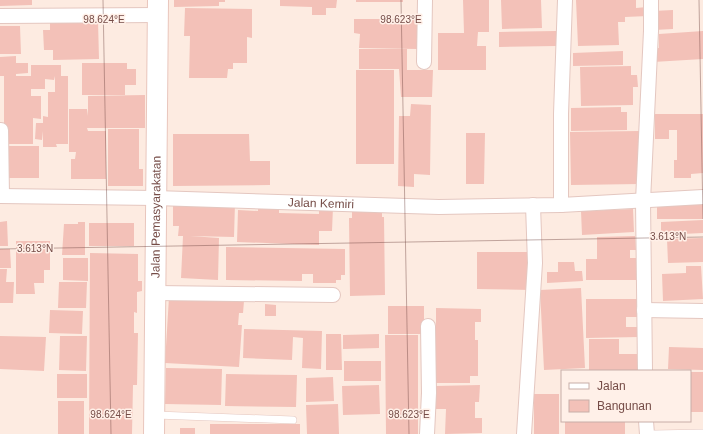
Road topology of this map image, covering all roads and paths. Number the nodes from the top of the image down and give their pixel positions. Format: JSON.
{"nodes":[{"id":1,"x":425,"y":0,"type":"edge"},
{"id":2,"x":565,"y":0,"type":"edge"},
{"id":3,"x":651,"y":0,"type":"edge"},
{"id":4,"x":158,"y":7,"type":"edge"},
{"id":5,"x":0,"y":16,"type":"edge"},
{"id":6,"x":424,"y":62,"type":"dead end"},
{"id":7,"x":1,"y":130,"type":"edge"},
{"id":8,"x":1,"y":196,"type":"edge"},
{"id":9,"x":703,"y":197,"type":"edge"},
{"id":10,"x":155,"y":198,"type":"junction"},
{"id":11,"x":642,"y":201,"type":"junction"},
{"id":12,"x":533,"y":205,"type":"junction"},
{"id":13,"x":561,"y":205,"type":"junction"},
{"id":14,"x":156,"y":293,"type":"junction"},
{"id":15,"x":333,"y":295,"type":"dead end"},
{"id":16,"x":644,"y":310,"type":"junction"},
{"id":17,"x":703,"y":311,"type":"edge"},
{"id":18,"x":428,"y":326,"type":"dead end"},
{"id":19,"x":644,"y":370,"type":"edge"},
{"id":20,"x":293,"y":420,"type":"dead end"},
{"id":21,"x":646,"y":422,"type":"edge"},
{"id":22,"x":155,"y":425,"type":"edge"},
{"id":23,"x":703,"y":433,"type":"edge"},
{"id":24,"x":427,"y":434,"type":"edge"},
{"id":25,"x":524,"y":434,"type":"edge"},
{"id":26,"x":647,"y":434,"type":"edge"},
{"id":27,"x":654,"y":434,"type":"edge"}],
"edges":[{"from":1,"to":6,"type":"street"},
{"from":2,"to":13,"type":"street"},
{"from":3,"to":11,"type":"street"},
{"from":4,"to":5,"type":"street"},
{"from":4,"to":10,"type":"street","name":"Jalan Pemasyarakatan"},
{"from":7,"to":8,"type":"street"},
{"from":8,"to":10,"type":"street","name":"Jalan Kemiri"},
{"from":9,"to":11,"type":"street","name":"Jalan Kemiri"},
{"from":10,"to":12,"type":"street","name":"Jalan Kemiri"},
{"from":10,"to":14,"type":"street","name":"Jalan Pemasyarakatan"},
{"from":11,"to":13,"type":"street","name":"Jalan Kemiri"},
{"from":11,"to":16,"type":"street"},
{"from":12,"to":13,"type":"street","name":"Jalan Kemiri"},
{"from":12,"to":25,"type":"street"},
{"from":14,"to":15,"type":"street"},
{"from":14,"to":22,"type":"street","name":"Jalan Pemasyarakatan"},
{"from":16,"to":17,"type":"street"},
{"from":16,"to":19,"type":"street"},
{"from":18,"to":24,"type":"street"},
{"from":20,"to":22,"type":"lane"},
{"from":21,"to":26,"type":"street"},
{"from":23,"to":27,"type":"lane"}]}
